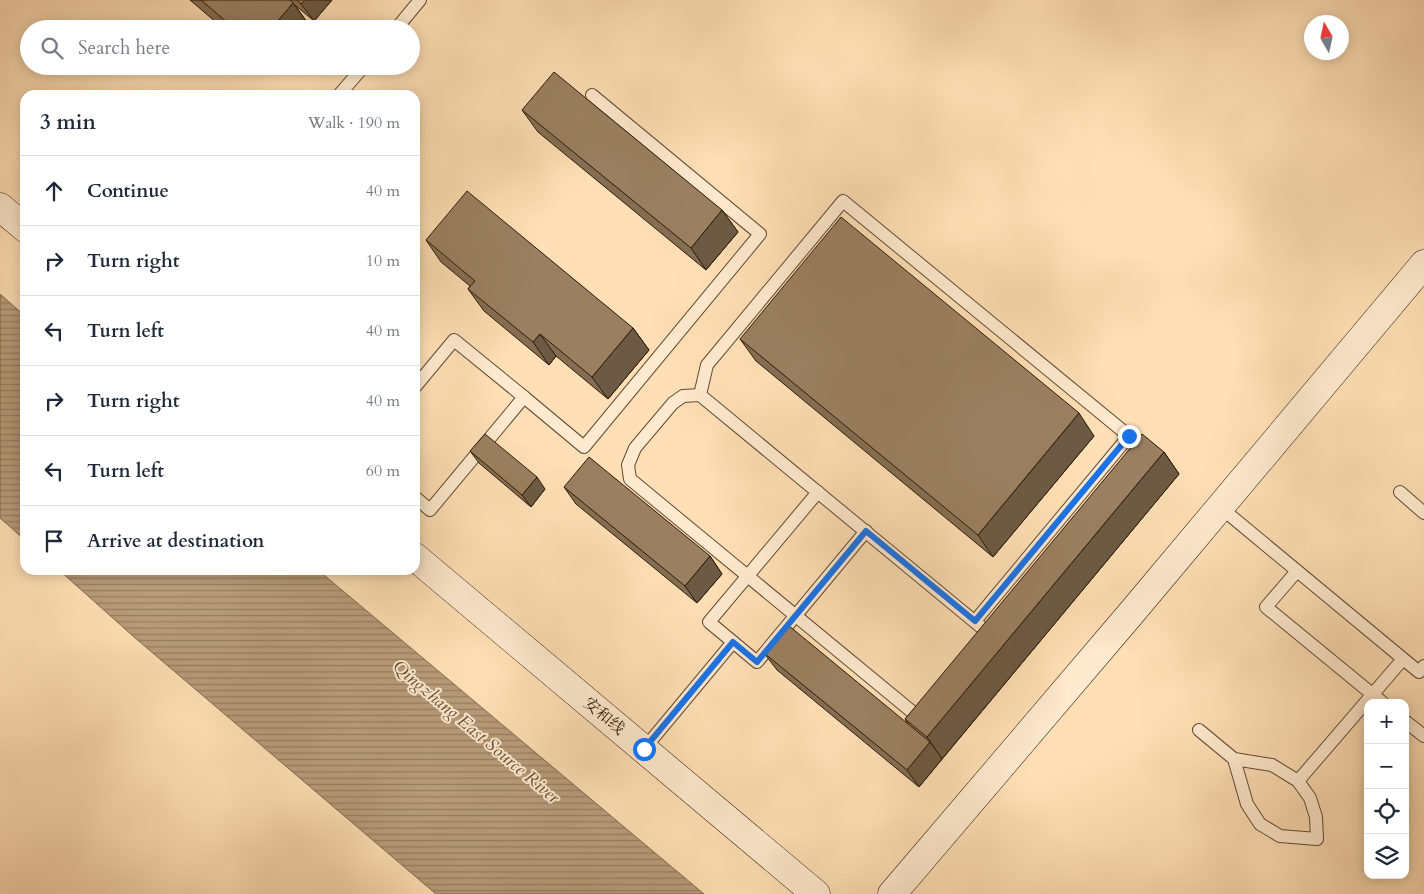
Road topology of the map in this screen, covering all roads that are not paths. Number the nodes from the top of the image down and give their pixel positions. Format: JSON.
{"nodes":[{"id":1,"x":420,"y":0,"type":"edge"},
{"id":2,"x":403,"y":20,"type":"edge"},
{"id":3,"x":356,"y":75,"type":"edge"},
{"id":4,"x":343,"y":90,"type":"edge"},
{"id":5,"x":592,"y":95,"type":"dead end"},
{"id":6,"x":0,"y":207,"type":"edge"},
{"id":7,"x":20,"y":224,"type":"edge"},
{"id":8,"x":1424,"y":264,"type":"edge"},
{"id":9,"x":420,"y":381,"type":"edge"},
{"id":10,"x":700,"y":395,"type":"junction"},
{"id":11,"x":524,"y":397,"type":"junction"},
{"id":12,"x":818,"y":492,"type":"junction"},
{"id":13,"x":1400,"y":492,"type":"dead end"},
{"id":14,"x":420,"y":501,"type":"edge"},
{"id":15,"x":1220,"y":507,"type":"junction"},
{"id":16,"x":1424,"y":513,"type":"edge"},
{"id":17,"x":866,"y":531,"type":"junction"},
{"id":18,"x":420,"y":561,"type":"edge"},
{"id":19,"x":1297,"y":571,"type":"junction"},
{"id":20,"x":747,"y":576,"type":"junction"},
{"id":21,"x":795,"y":616,"type":"junction"},
{"id":22,"x":975,"y":621,"type":"junction"},
{"id":23,"x":733,"y":642,"type":"junction"},
{"id":24,"x":1403,"y":659,"type":"junction"},
{"id":25,"x":1424,"y":666,"type":"edge"},
{"id":26,"x":1373,"y":694,"type":"junction"},
{"id":27,"x":1379,"y":699,"type":"edge"},
{"id":28,"x":1409,"y":724,"type":"edge"},
{"id":29,"x":1200,"y":730,"type":"dead end"},
{"id":30,"x":1424,"y":736,"type":"edge"},
{"id":31,"x":644,"y":749,"type":"junction"},
{"id":32,"x":1234,"y":759,"type":"junction"},
{"id":33,"x":1298,"y":781,"type":"junction"},
{"id":34,"x":816,"y":894,"type":"edge"},
{"id":35,"x":892,"y":894,"type":"edge"}],
"edges":[{"from":1,"to":2,"type":"lane"},
{"from":3,"to":4,"type":"lane"},
{"from":5,"to":11,"type":"lane"},
{"from":6,"to":7,"type":"main road"},
{"from":8,"to":15,"type":"main road"},
{"from":9,"to":11,"type":"lane"},
{"from":10,"to":12,"type":"lane"},
{"from":10,"to":20,"type":"lane"},
{"from":10,"to":22,"type":"lane"},
{"from":11,"to":14,"type":"lane"},
{"from":12,"to":17,"type":"lane"},
{"from":12,"to":20,"type":"lane"},
{"from":13,"to":16,"type":"lane"},
{"from":15,"to":19,"type":"lane"},
{"from":15,"to":35,"type":"main road"},
{"from":17,"to":21,"type":"lane"},
{"from":17,"to":22,"type":"lane"},
{"from":18,"to":31,"type":"main road","name":"安和线"},
{"from":19,"to":24,"type":"lane"},
{"from":19,"to":26,"type":"lane"},
{"from":20,"to":21,"type":"lane"},
{"from":20,"to":23,"type":"lane"},
{"from":21,"to":22,"type":"lane"},
{"from":21,"to":23,"type":"lane"},
{"from":23,"to":31,"type":"lane"},
{"from":24,"to":25,"type":"lane"},
{"from":24,"to":26,"type":"lane"},
{"from":26,"to":27,"type":"lane"},
{"from":26,"to":33,"type":"lane"},
{"from":28,"to":30,"type":"lane"},
{"from":29,"to":32,"type":"lane"},
{"from":31,"to":34,"type":"main road","name":"安和线"},
{"from":32,"to":33,"type":"lane"},
{"from":32,"to":33,"type":"lane"}]}
